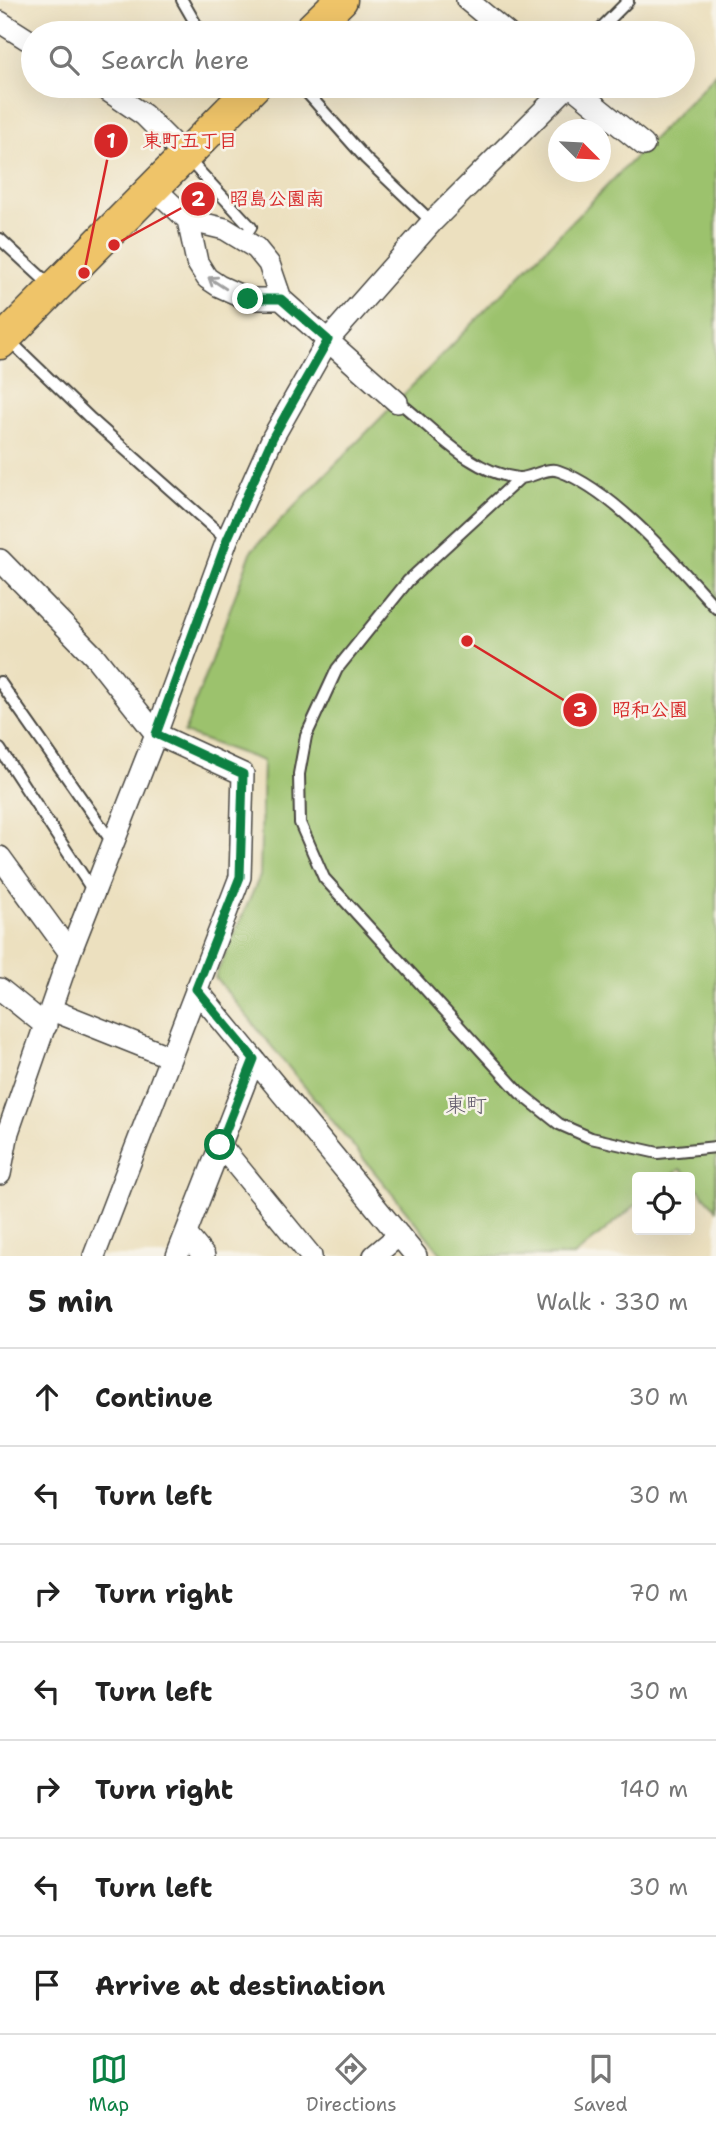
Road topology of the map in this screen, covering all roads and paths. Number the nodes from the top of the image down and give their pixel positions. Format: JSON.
{"nodes":[{"id":1,"x":182,"y":0,"type":"edge"},
{"id":2,"x":341,"y":0,"type":"edge"},
{"id":3,"x":467,"y":0,"type":"edge"},
{"id":4,"x":628,"y":1,"type":"edge"},
{"id":5,"x":194,"y":21,"type":"edge"},
{"id":6,"x":319,"y":21,"type":"edge"},
{"id":7,"x":493,"y":21,"type":"edge"},
{"id":8,"x":608,"y":21,"type":"edge"},
{"id":9,"x":0,"y":22,"type":"edge"},
{"id":10,"x":21,"y":35,"type":"edge"},
{"id":11,"x":119,"y":98,"type":"edge"},
{"id":12,"x":237,"y":98,"type":"edge"},
{"id":13,"x":312,"y":98,"type":"edge"},
{"id":14,"x":558,"y":98,"type":"edge"},
{"id":15,"x":585,"y":98,"type":"edge"},
{"id":16,"x":644,"y":145,"type":"dead end"},
{"id":17,"x":184,"y":155,"type":"junction"},
{"id":18,"x":153,"y":187,"type":"junction"},
{"id":19,"x":188,"y":220,"type":"junction"},
{"id":20,"x":432,"y":222,"type":"junction"},
{"id":21,"x":0,"y":239,"type":"edge"},
{"id":22,"x":243,"y":239,"type":"junction"},
{"id":23,"x":53,"y":288,"type":"junction"},
{"id":24,"x":281,"y":299,"type":"junction"},
{"id":25,"x":3,"y":340,"type":"edge"},
{"id":26,"x":328,"y":340,"type":"junction"},
{"id":27,"x":397,"y":402,"type":"joint"},
{"id":28,"x":520,"y":478,"type":"junction"},
{"id":29,"x":227,"y":540,"type":"junction"},
{"id":30,"x":0,"y":560,"type":"edge"},
{"id":31,"x":716,"y":608,"type":"edge"},
{"id":32,"x":0,"y":682,"type":"edge"},
{"id":33,"x":156,"y":734,"type":"junction"},
{"id":34,"x":0,"y":749,"type":"edge"},
{"id":35,"x":112,"y":842,"type":"junction"},
{"id":36,"x":0,"y":857,"type":"edge"},
{"id":37,"x":93,"y":891,"type":"junction"},
{"id":38,"x":70,"y":953,"type":"junction"},
{"id":39,"x":0,"y":989,"type":"edge"},
{"id":40,"x":196,"y":989,"type":"junction"},
{"id":41,"x":49,"y":1018,"type":"junction"},
{"id":42,"x":170,"y":1057,"type":"junction"},
{"id":43,"x":254,"y":1059,"type":"junction"},
{"id":44,"x":220,"y":1145,"type":"junction"},
{"id":45,"x":716,"y":1147,"type":"edge"},
{"id":46,"x":0,"y":1174,"type":"edge"},
{"id":47,"x":187,"y":1234,"type":"junction"},
{"id":48,"x":399,"y":1235,"type":"junction"},
{"id":49,"x":96,"y":1255,"type":"edge"},
{"id":50,"x":177,"y":1256,"type":"edge"},
{"id":51,"x":204,"y":1256,"type":"edge"},
{"id":52,"x":311,"y":1256,"type":"edge"},
{"id":53,"x":374,"y":1256,"type":"edge"},
{"id":54,"x":416,"y":1256,"type":"edge"}],
"edges":[{"from":1,"to":5,"type":"lane"},
{"from":2,"to":6,"type":"main road"},
{"from":3,"to":7,"type":"street"},
{"from":4,"to":8,"type":"lane"},
{"from":9,"to":10,"type":"street"},
{"from":11,"to":17,"type":"street"},
{"from":12,"to":17,"type":"main road"},
{"from":13,"to":20,"type":"lane"},
{"from":14,"to":20,"type":"street"},
{"from":15,"to":16,"type":"street"},
{"from":17,"to":18,"type":"main road"},
{"from":17,"to":22,"type":"lane"},
{"from":18,"to":19,"type":"street"},
{"from":18,"to":23,"type":"main road"},
{"from":19,"to":22,"type":"street"},
{"from":24,"to":19,"type":"street","one_way":true},
{"from":20,"to":26,"type":"street"},
{"from":21,"to":23,"type":"lane"},
{"from":22,"to":24,"type":"street"},
{"from":23,"to":25,"type":"main road"},
{"from":24,"to":26,"type":"street"},
{"from":25,"to":29,"type":"lane"},
{"from":26,"to":27,"type":"street"},
{"from":26,"to":29,"type":"street"},
{"from":27,"to":28,"type":"lane"},
{"from":28,"to":31,"type":"lane"},
{"from":28,"to":45,"type":"lane"},
{"from":29,"to":33,"type":"street"},
{"from":30,"to":33,"type":"street"},
{"from":32,"to":35,"type":"lane"},
{"from":33,"to":35,"type":"street"},
{"from":33,"to":40,"type":"street"},
{"from":34,"to":37,"type":"lane"},
{"from":35,"to":37,"type":"street"},
{"from":36,"to":38,"type":"street"},
{"from":37,"to":38,"type":"street"},
{"from":38,"to":41,"type":"street"},
{"from":39,"to":41,"type":"street"},
{"from":40,"to":42,"type":"street"},
{"from":40,"to":43,"type":"street"},
{"from":41,"to":42,"type":"street"},
{"from":41,"to":46,"type":"street"},
{"from":42,"to":49,"type":"street"},
{"from":43,"to":44,"type":"street"},
{"from":43,"to":48,"type":"street"},
{"from":44,"to":47,"type":"street"},
{"from":44,"to":52,"type":"street"},
{"from":47,"to":50,"type":"street"},
{"from":47,"to":51,"type":"street"},
{"from":48,"to":53,"type":"street"},
{"from":48,"to":54,"type":"street"}]}
